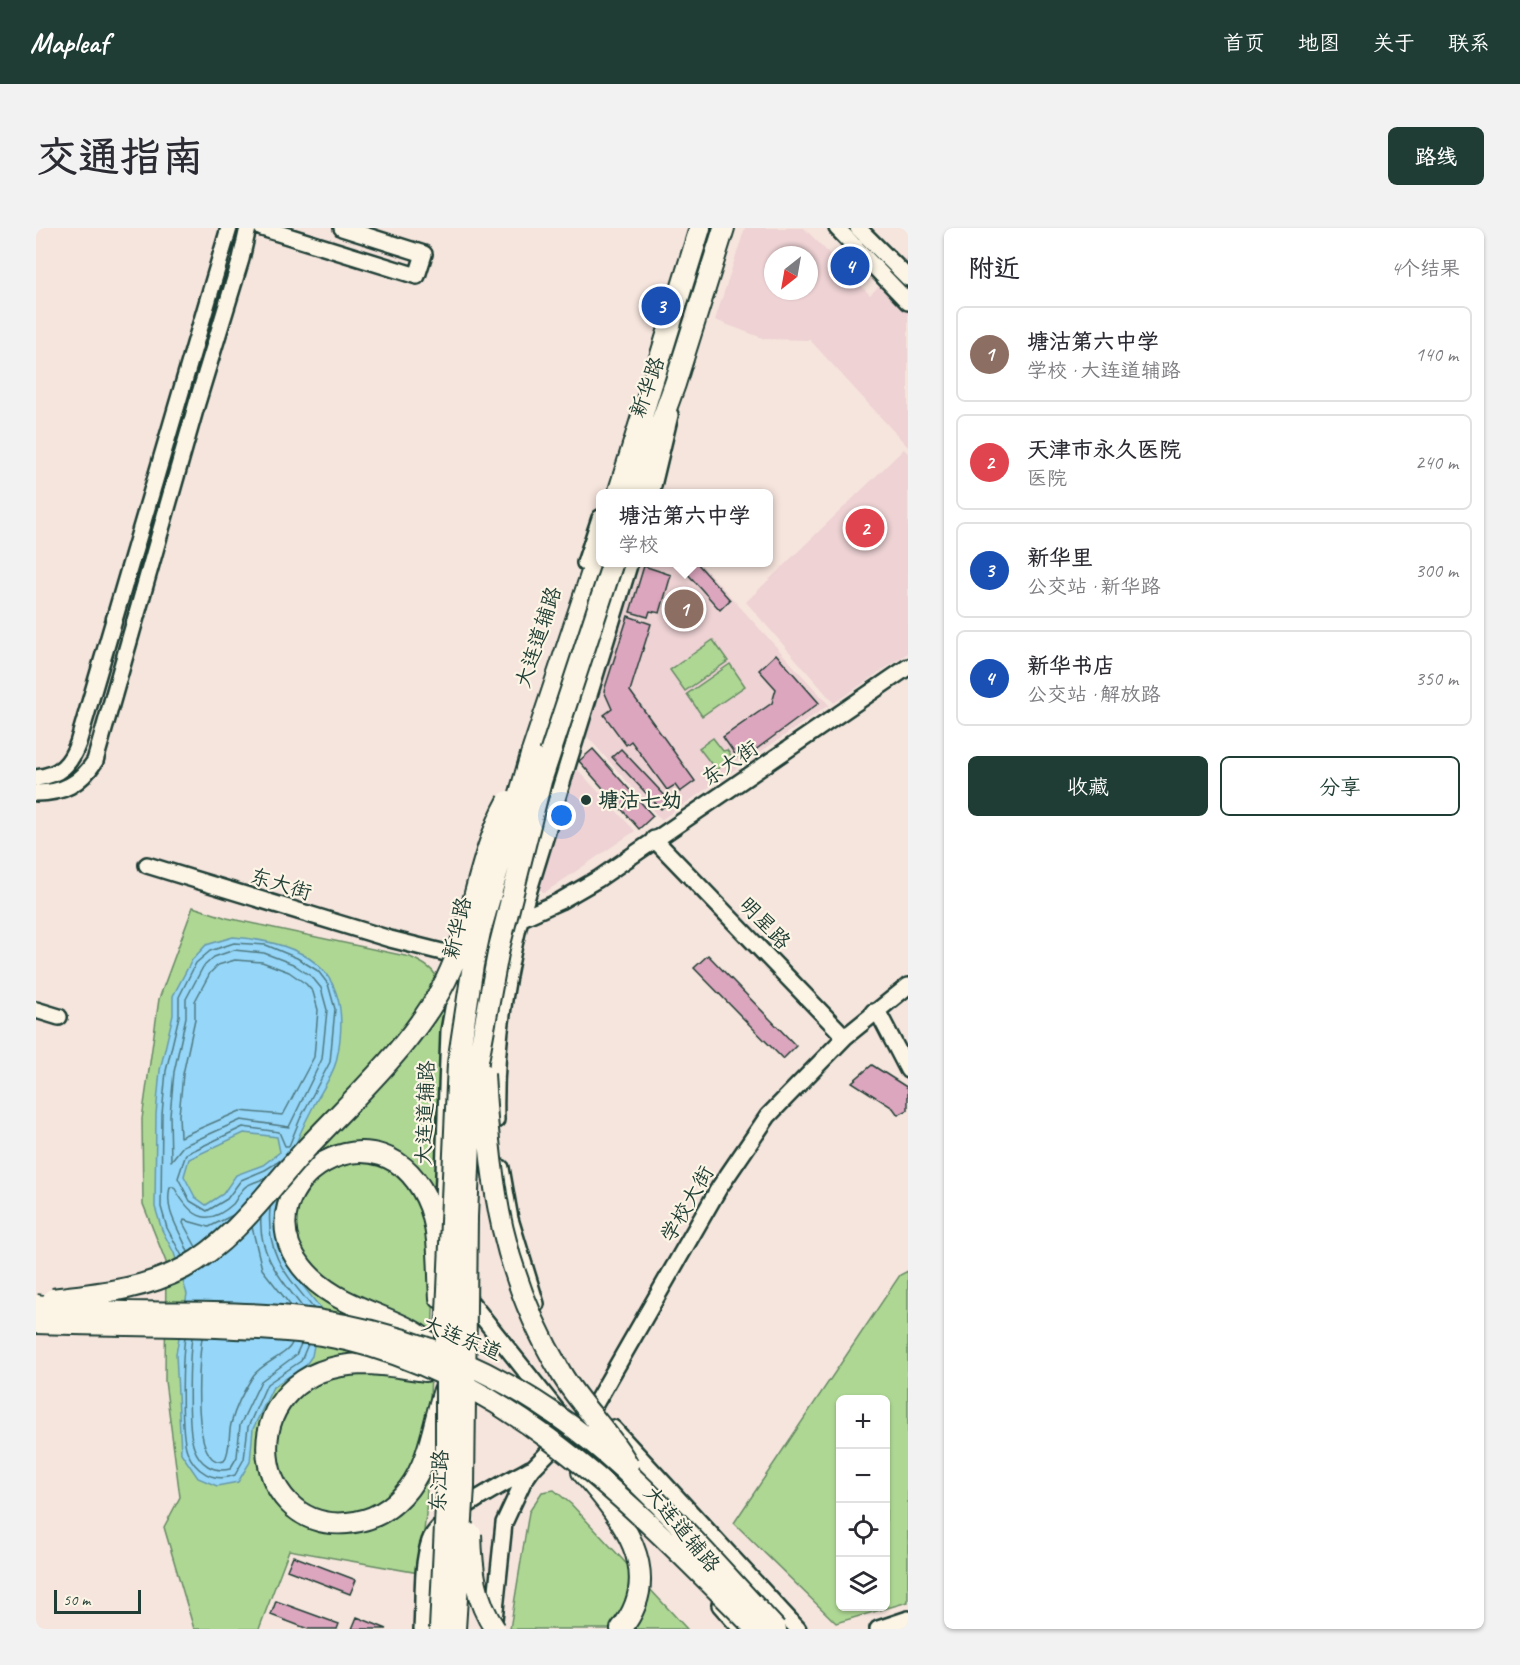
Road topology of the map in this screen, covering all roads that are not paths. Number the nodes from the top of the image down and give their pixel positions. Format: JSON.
{"nodes":[{"id":1,"x":229,"y":228,"type":"edge"},
{"id":2,"x":248,"y":228,"type":"edge"},
{"id":3,"x":262,"y":228,"type":"edge"},
{"id":4,"x":342,"y":228,"type":"edge"},
{"id":5,"x":700,"y":228,"type":"edge"},
{"id":6,"x":724,"y":228,"type":"edge"},
{"id":7,"x":837,"y":228,"type":"edge"},
{"id":8,"x":858,"y":228,"type":"edge"},
{"id":9,"x":908,"y":278,"type":"edge"},
{"id":10,"x":908,"y":302,"type":"edge"},
{"id":11,"x":654,"y":376,"type":"junction"},
{"id":12,"x":675,"y":384,"type":"junction"},
{"id":13,"x":644,"y":442,"type":"junction"},
{"id":14,"x":610,"y":489,"type":"edge"},
{"id":15,"x":620,"y":489,"type":"edge"},
{"id":16,"x":636,"y":489,"type":"edge"},
{"id":17,"x":652,"y":489,"type":"edge"},
{"id":18,"x":596,"y":530,"type":"edge"},
{"id":19,"x":596,"y":560,"type":"edge"},
{"id":20,"x":611,"y":567,"type":"edge"},
{"id":21,"x":628,"y":567,"type":"edge"},
{"id":22,"x":908,"y":667,"type":"edge"},
{"id":23,"x":531,"y":755,"type":"junction"},
{"id":24,"x":36,"y":778,"type":"edge"},
{"id":25,"x":36,"y":794,"type":"edge"},
{"id":26,"x":654,"y":839,"type":"junction"},
{"id":27,"x":147,"y":865,"type":"dead end"},
{"id":28,"x":520,"y":919,"type":"junction"},
{"id":29,"x":473,"y":922,"type":"junction"},
{"id":30,"x":462,"y":957,"type":"junction"},
{"id":31,"x":509,"y":962,"type":"junction"},
{"id":32,"x":908,"y":986,"type":"edge"},
{"id":33,"x":36,"y":1010,"type":"edge"},
{"id":34,"x":873,"y":1012,"type":"junction"},
{"id":35,"x":59,"y":1017,"type":"dead end"},
{"id":36,"x":845,"y":1037,"type":"junction"},
{"id":37,"x":482,"y":1043,"type":"junction"},
{"id":38,"x":908,"y":1070,"type":"edge"},
{"id":39,"x":36,"y":1303,"type":"edge"},
{"id":40,"x":36,"y":1323,"type":"edge"},
{"id":41,"x":450,"y":1340,"type":"junction"},
{"id":42,"x":440,"y":1380,"type":"junction"},
{"id":43,"x":594,"y":1406,"type":"junction"},
{"id":44,"x":572,"y":1429,"type":"junction"},
{"id":45,"x":563,"y":1450,"type":"junction"},
{"id":46,"x":533,"y":1468,"type":"junction"},
{"id":47,"x":638,"y":1483,"type":"junction"},
{"id":48,"x":464,"y":1487,"type":"junction"},
{"id":49,"x":908,"y":1619,"type":"edge"},
{"id":50,"x":422,"y":1629,"type":"edge"},
{"id":51,"x":440,"y":1629,"type":"edge"},
{"id":52,"x":455,"y":1629,"type":"edge"},
{"id":53,"x":494,"y":1629,"type":"edge"},
{"id":54,"x":621,"y":1629,"type":"edge"},
{"id":55,"x":741,"y":1629,"type":"edge"},
{"id":56,"x":756,"y":1629,"type":"edge"},
{"id":57,"x":776,"y":1629,"type":"edge"},
{"id":58,"x":798,"y":1629,"type":"edge"},
{"id":59,"x":878,"y":1629,"type":"edge"}],
"edges":[{"from":1,"to":24,"type":"street"},
{"from":2,"to":25,"type":"street"},
{"from":3,"to":4,"type":"street"},
{"from":5,"to":11,"type":"main road","name":"新华路"},
{"from":6,"to":12,"type":"main road","name":"新华路"},
{"from":7,"to":10,"type":"street"},
{"from":8,"to":9,"type":"street"},
{"from":11,"to":13,"type":"main road","name":"新华路"},
{"from":11,"to":14,"type":"street"},
{"from":12,"to":13,"type":"main road","name":"新华路"},
{"from":12,"to":17,"type":"street"},
{"from":13,"to":15,"type":"main road","name":"新华路"},
{"from":13,"to":16,"type":"main road","name":"新华路"},
{"from":18,"to":29,"type":"street","name":"大连道辅路"},
{"from":19,"to":23,"type":"main road","name":"新华路"},
{"from":20,"to":37,"type":"main road","bridge":true},
{"from":21,"to":28,"type":"street","name":"大连道辅路"},
{"from":22,"to":26,"type":"street","name":"东大街"},
{"from":23,"to":39,"type":"main road","bridge":true},
{"from":23,"to":41,"type":"main road","name":"新华路","bridge":true},
{"from":26,"to":28,"type":"street","name":"东大街"},
{"from":26,"to":36,"type":"street","name":"明星路"},
{"from":27,"to":30,"type":"street","name":"东大街"},
{"from":28,"to":29,"type":"street","name":"东大街"},
{"from":28,"to":31,"type":"street","name":"大连道辅路"},
{"from":29,"to":30,"type":"street","name":"大连道辅路"},
{"from":30,"to":31,"type":"street","name":"东大街"},
{"from":30,"to":44,"type":"street","name":"大连道辅路"},
{"from":31,"to":43,"type":"street","name":"大连道辅路"},
{"from":32,"to":34,"type":"street","name":"学校大街"},
{"from":33,"to":35,"type":"street"},
{"from":34,"to":36,"type":"street","name":"学校大街"},
{"from":34,"to":38,"type":"street"},
{"from":36,"to":43,"type":"street","name":"学校大街"},
{"from":37,"to":41,"type":"main road","bridge":true},
{"from":37,"to":47,"type":"main road","bridge":true},
{"from":39,"to":41,"type":"main road","name":"大连东道","bridge":true},
{"from":40,"to":42,"type":"main road","name":"大连东道","bridge":true},
{"from":41,"to":41,"type":"main road","bridge":true},
{"from":41,"to":42,"type":"main road","name":"东江路","bridge":true},
{"from":41,"to":47,"type":"main road","name":"大连东道","bridge":true},
{"from":41,"to":48,"type":"main road","name":"东江路","bridge":true},
{"from":42,"to":42,"type":"main road","bridge":true},
{"from":42,"to":45,"type":"main road","name":"大连东道","bridge":true},
{"from":42,"to":51,"type":"main road","name":"东江路","bridge":true},
{"from":43,"to":44,"type":"street","name":"学校大街"},
{"from":43,"to":58,"type":"street","name":"大连道辅路"},
{"from":44,"to":46,"type":"street","name":"学校大街"},
{"from":44,"to":55,"type":"street","name":"大连道辅路"},
{"from":45,"to":54,"type":"main road","bridge":true},
{"from":45,"to":56,"type":"main road","name":"大连东道","bridge":true},
{"from":46,"to":50,"type":"street"},
{"from":46,"to":53,"type":"street"},
{"from":47,"to":57,"type":"main road","name":"大连东道","bridge":true},
{"from":48,"to":52,"type":"main road","name":"东江路","bridge":true},
{"from":48,"to":53,"type":"main road","bridge":true},
{"from":49,"to":59,"type":"street"}]}
